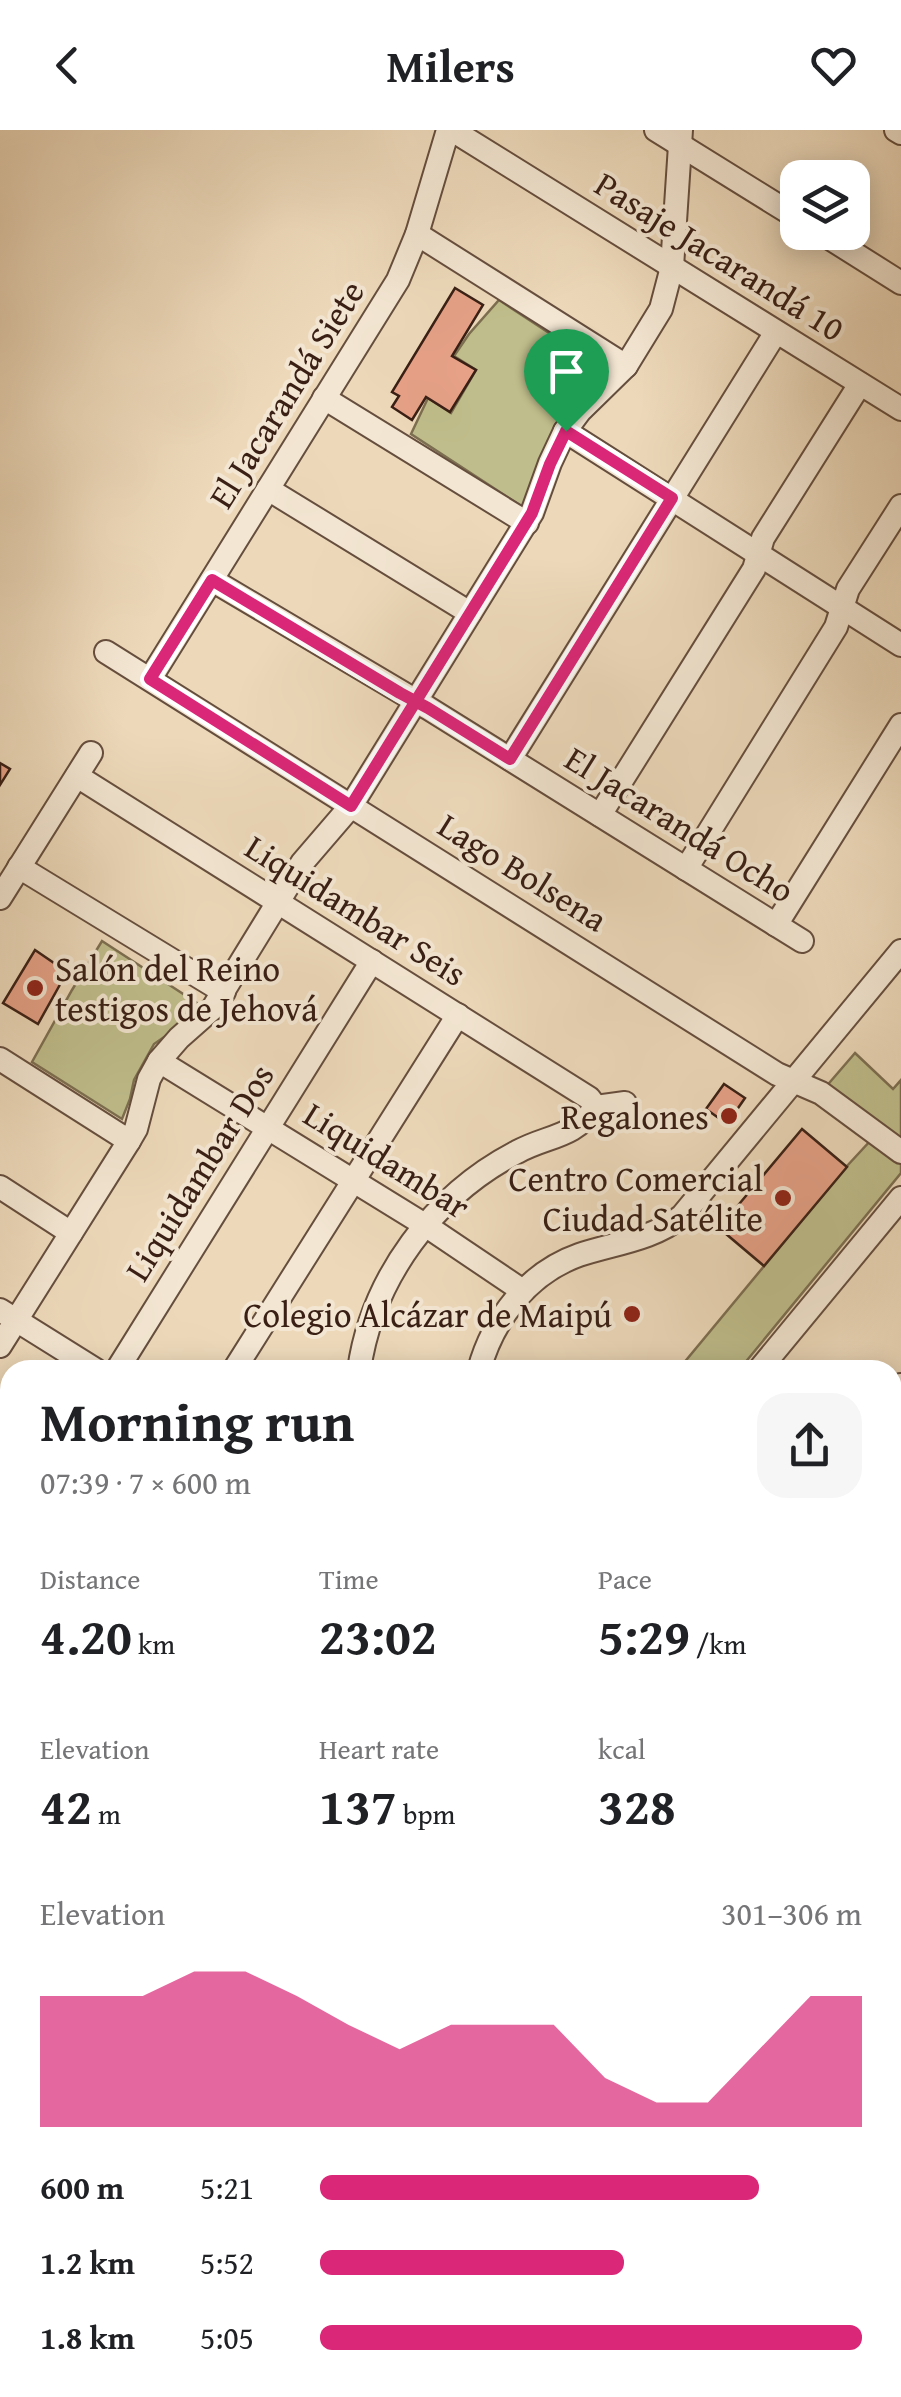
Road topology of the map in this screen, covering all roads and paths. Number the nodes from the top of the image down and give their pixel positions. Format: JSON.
{"nodes":[{"id":1,"x":450,"y":130,"type":"edge"},
{"id":2,"x":656,"y":130,"type":"edge"},
{"id":3,"x":681,"y":138,"type":"edge"},
{"id":4,"x":780,"y":206,"type":"edge"},
{"id":5,"x":417,"y":234,"type":"junction"},
{"id":6,"x":849,"y":250,"type":"edge"},
{"id":7,"x":672,"y":268,"type":"junction"},
{"id":8,"x":901,"y":283,"type":"edge"},
{"id":9,"x":776,"y":332,"type":"junction"},
{"id":10,"x":626,"y":366,"type":"junction"},
{"id":11,"x":860,"y":384,"type":"junction"},
{"id":12,"x":324,"y":398,"type":"junction"},
{"id":13,"x":901,"y":409,"type":"edge"},
{"id":14,"x":566,"y":431,"type":"junction"},
{"id":15,"x":268,"y":489,"type":"junction"},
{"id":16,"x":672,"y":498,"type":"junction"},
{"id":17,"x":901,"y":506,"type":"edge"},
{"id":18,"x":526,"y":522,"type":"junction"},
{"id":19,"x":758,"y":554,"type":"junction"},
{"id":20,"x":212,"y":580,"type":"junction"},
{"id":21,"x":842,"y":607,"type":"junction"},
{"id":22,"x":470,"y":613,"type":"junction"},
{"id":23,"x":901,"y":644,"type":"edge"},
{"id":24,"x":106,"y":652,"type":"dead end"},
{"id":25,"x":150,"y":679,"type":"junction"},
{"id":26,"x":414,"y":701,"type":"junction"},
{"id":27,"x":901,"y":724,"type":"edge"},
{"id":28,"x":91,"y":753,"type":"dead end"},
{"id":29,"x":510,"y":759,"type":"junction"},
{"id":30,"x":76,"y":776,"type":"junction"},
{"id":31,"x":351,"y":806,"type":"junction"},
{"id":32,"x":600,"y":815,"type":"junction"},
{"id":33,"x":20,"y":867,"type":"junction"},
{"id":34,"x":686,"y":869,"type":"junction"},
{"id":35,"x":0,"y":898,"type":"edge"},
{"id":36,"x":278,"y":902,"type":"junction"},
{"id":37,"x":776,"y":925,"type":"junction"},
{"id":38,"x":802,"y":941,"type":"dead end"},
{"id":39,"x":901,"y":951,"type":"edge"},
{"id":40,"x":372,"y":960,"type":"junction"},
{"id":41,"x":224,"y":992,"type":"junction"},
{"id":42,"x":458,"y":1015,"type":"junction"},
{"id":43,"x":0,"y":1059,"type":"edge"},
{"id":44,"x":159,"y":1061,"type":"junction"},
{"id":45,"x":794,"y":1082,"type":"junction"},
{"id":46,"x":624,"y":1103,"type":"dead end"},
{"id":47,"x":596,"y":1107,"type":"junction"},
{"id":48,"x":269,"y":1128,"type":"junction"},
{"id":49,"x":129,"y":1142,"type":"junction"},
{"id":50,"x":901,"y":1152,"type":"edge"},
{"id":51,"x":352,"y":1180,"type":"junction"},
{"id":52,"x":0,"y":1188,"type":"edge"},
{"id":53,"x":901,"y":1198,"type":"edge"},
{"id":54,"x":425,"y":1224,"type":"junction"},
{"id":55,"x":71,"y":1232,"type":"junction"},
{"id":56,"x":523,"y":1291,"type":"junction"},
{"id":57,"x":8,"y":1315,"type":"edge"},
{"id":58,"x":0,"y":1346,"type":"edge"},
{"id":59,"x":80,"y":1360,"type":"edge"},
{"id":60,"x":123,"y":1360,"type":"edge"},
{"id":61,"x":240,"y":1360,"type":"edge"},
{"id":62,"x":361,"y":1360,"type":"edge"},
{"id":63,"x":483,"y":1360,"type":"edge"},
{"id":64,"x":767,"y":1360,"type":"edge"}],
"edges":[{"from":1,"to":5,"type":"street","name":"El Jacarandá Siete"},
{"from":1,"to":7,"type":"street","name":"Pasaje Jacarandá 10"},
{"from":2,"to":3,"type":"street"},
{"from":3,"to":4,"type":"street"},
{"from":3,"to":7,"type":"street"},
{"from":5,"to":10,"type":"street"},
{"from":5,"to":12,"type":"street","name":"El Jacarandá Siete"},
{"from":6,"to":8,"type":"street"},
{"from":7,"to":9,"type":"street","name":"Pasaje Jacarandá 10"},
{"from":7,"to":10,"type":"street"},
{"from":9,"to":11,"type":"street","name":"Pasaje Jacarandá 10"},
{"from":9,"to":16,"type":"street"},
{"from":10,"to":14,"type":"street"},
{"from":11,"to":13,"type":"street","name":"Pasaje Jacarandá 10"},
{"from":11,"to":19,"type":"street"},
{"from":12,"to":15,"type":"street","name":"El Jacarandá Siete"},
{"from":12,"to":18,"type":"street"},
{"from":14,"to":16,"type":"street"},
{"from":14,"to":18,"type":"street"},
{"from":15,"to":20,"type":"street","name":"El Jacarandá Siete"},
{"from":15,"to":22,"type":"street"},
{"from":16,"to":19,"type":"street"},
{"from":16,"to":29,"type":"street"},
{"from":17,"to":21,"type":"street"},
{"from":18,"to":22,"type":"street"},
{"from":19,"to":21,"type":"street"},
{"from":19,"to":32,"type":"street"},
{"from":20,"to":25,"type":"street","name":"El Jacarandá Siete"},
{"from":20,"to":26,"type":"street","name":"El Jacarandá Ocho"},
{"from":21,"to":23,"type":"street"},
{"from":21,"to":34,"type":"street"},
{"from":22,"to":26,"type":"street"},
{"from":24,"to":25,"type":"street","name":"Lago Bolsena"},
{"from":25,"to":31,"type":"street","name":"Lago Bolsena"},
{"from":26,"to":29,"type":"street","name":"El Jacarandá Ocho"},
{"from":26,"to":31,"type":"street"},
{"from":27,"to":37,"type":"street"},
{"from":28,"to":30,"type":"street"},
{"from":29,"to":32,"type":"street","name":"El Jacarandá Ocho"},
{"from":30,"to":33,"type":"street"},
{"from":30,"to":36,"type":"street","name":"Liquidambar Seis"},
{"from":31,"to":36,"type":"street"},
{"from":31,"to":45,"type":"street","name":"Lago Bolsena"},
{"from":32,"to":34,"type":"street","name":"El Jacarandá Ocho"},
{"from":33,"to":35,"type":"street"},
{"from":33,"to":41,"type":"street"},
{"from":34,"to":37,"type":"street","name":"El Jacarandá Ocho"},
{"from":36,"to":40,"type":"street","name":"Liquidambar Seis"},
{"from":36,"to":41,"type":"street"},
{"from":37,"to":38,"type":"street","name":"El Jacarandá Ocho"},
{"from":39,"to":45,"type":"street"},
{"from":40,"to":42,"type":"street","name":"Liquidambar Seis"},
{"from":40,"to":48,"type":"street","name":"Liquidambar Dos"},
{"from":41,"to":44,"type":"street"},
{"from":42,"to":47,"type":"street","name":"Liquidambar Seis"},
{"from":42,"to":51,"type":"street"},
{"from":43,"to":49,"type":"street"},
{"from":44,"to":48,"type":"street","name":"Liquidambar"},
{"from":44,"to":49,"type":"street"},
{"from":45,"to":50,"type":"street","name":"Lago Bolsena"},
{"from":45,"to":56,"type":"street"},
{"from":46,"to":47,"type":"street"},
{"from":47,"to":54,"type":"street"},
{"from":48,"to":51,"type":"street","name":"Liquidambar"},
{"from":48,"to":60,"type":"street","name":"Liquidambar Dos"},
{"from":49,"to":55,"type":"street"},
{"from":51,"to":54,"type":"street","name":"Liquidambar"},
{"from":51,"to":61,"type":"street"},
{"from":52,"to":55,"type":"street"},
{"from":53,"to":64,"type":"street"},
{"from":54,"to":56,"type":"street","name":"Liquidambar"},
{"from":54,"to":62,"type":"street"},
{"from":55,"to":57,"type":"street"},
{"from":56,"to":63,"type":"street"},
{"from":57,"to":58,"type":"street"},
{"from":57,"to":59,"type":"street"}]}
